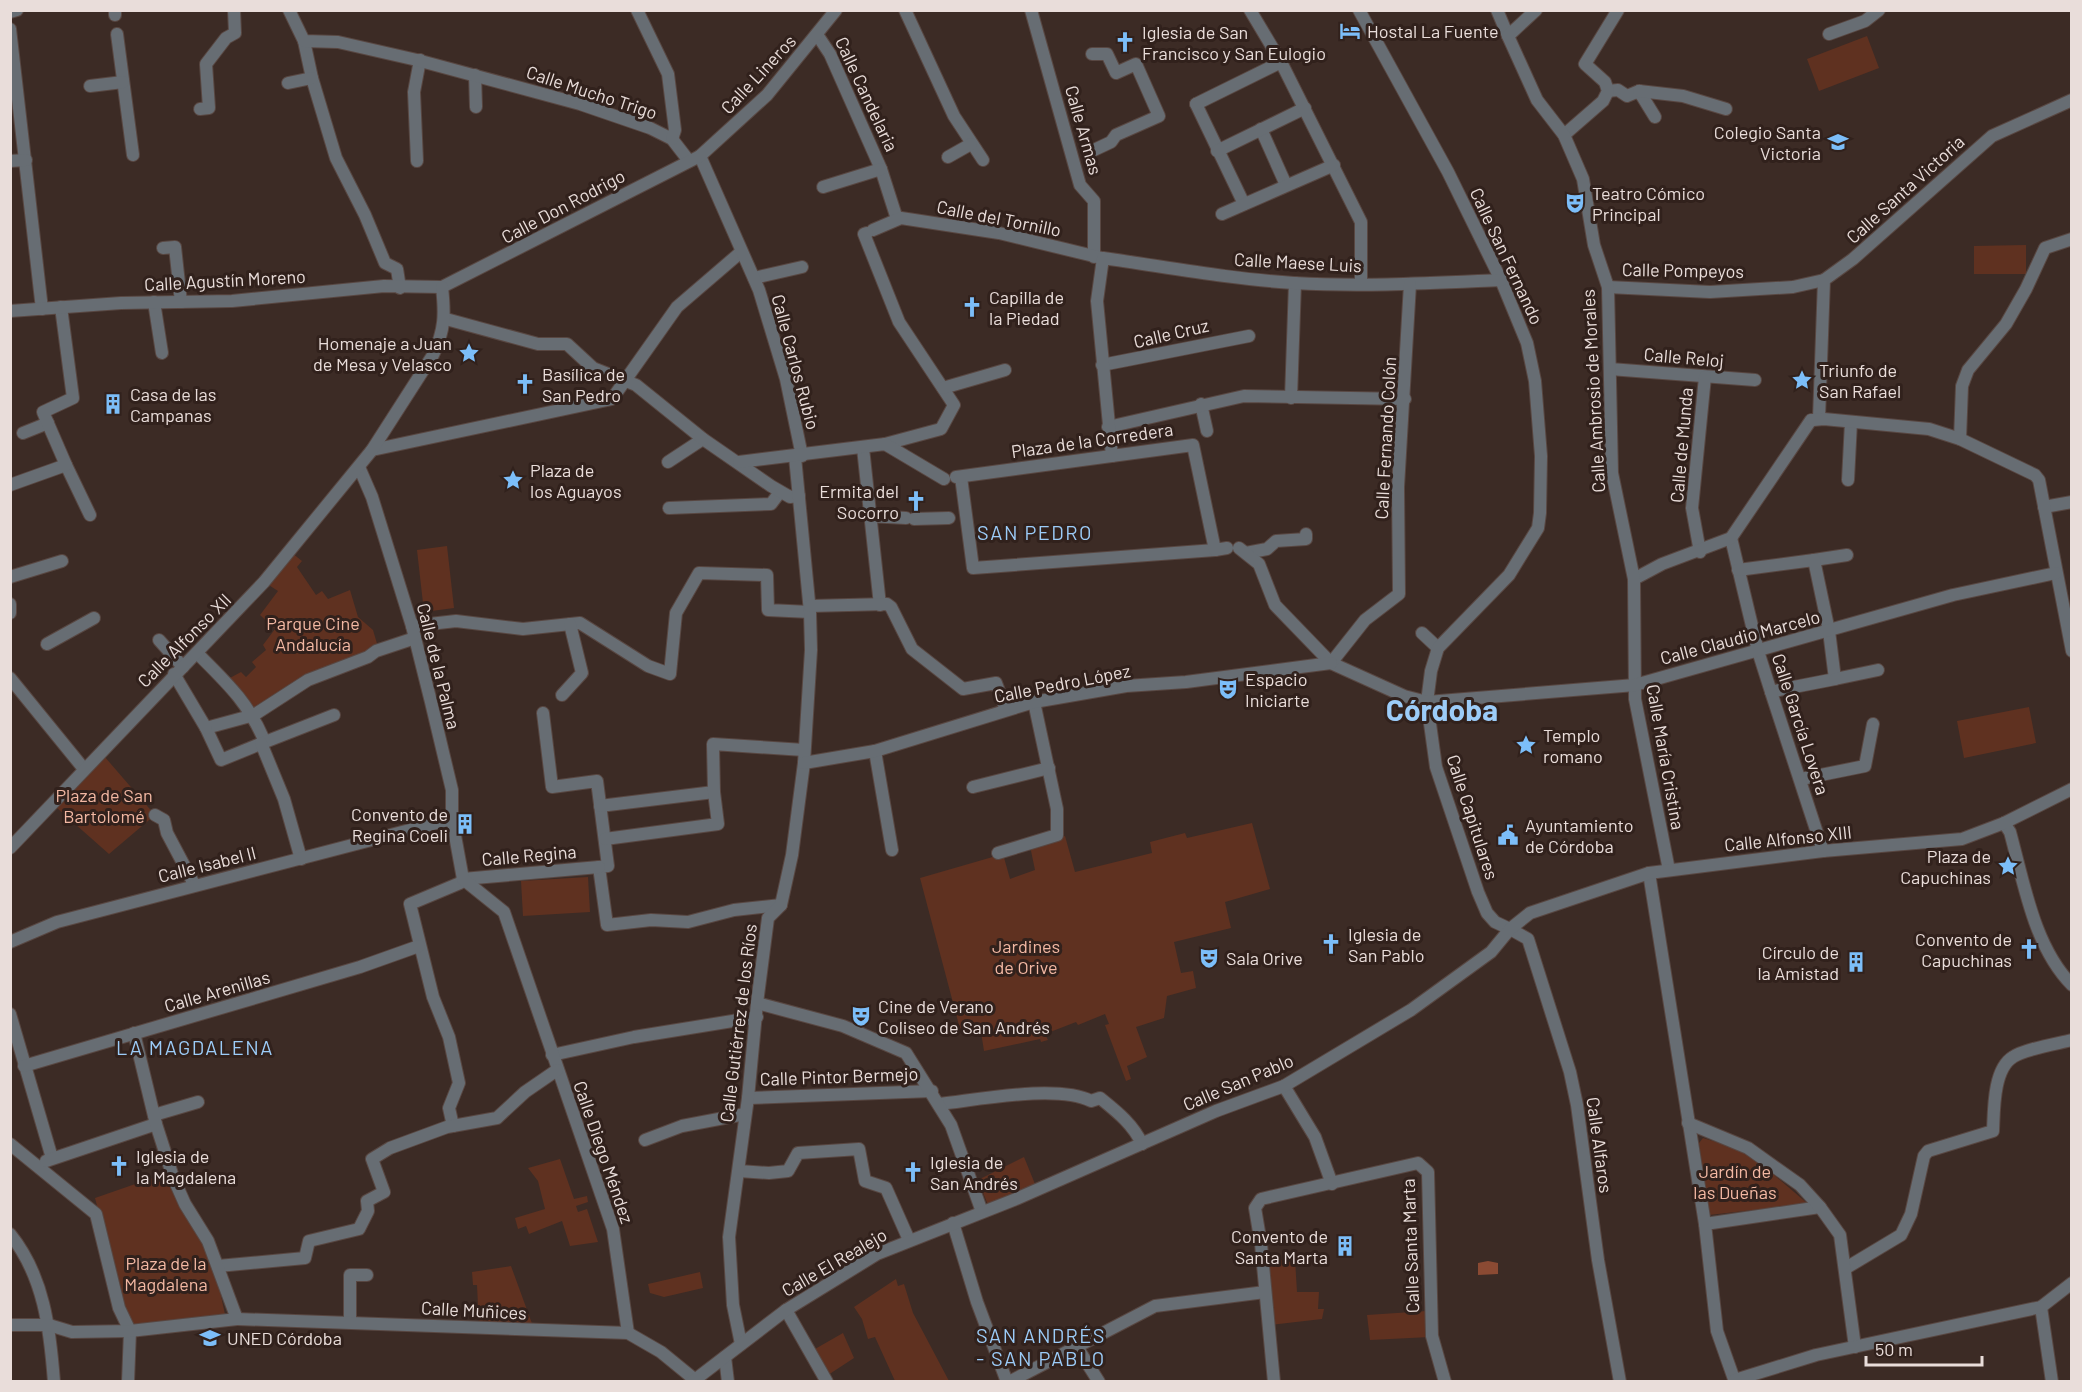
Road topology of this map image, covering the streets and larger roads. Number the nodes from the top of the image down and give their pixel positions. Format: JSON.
{"nodes":[{"id":1,"x":17,"y":10,"type":"edge"},
{"id":2,"x":234,"y":10,"type":"edge"},
{"id":3,"x":289,"y":10,"type":"edge"},
{"id":4,"x":637,"y":10,"type":"edge"},
{"id":5,"x":836,"y":10,"type":"edge"},
{"id":6,"x":905,"y":10,"type":"edge"},
{"id":7,"x":1031,"y":10,"type":"edge"},
{"id":8,"x":1250,"y":10,"type":"edge"},
{"id":9,"x":1359,"y":10,"type":"edge"},
{"id":10,"x":1497,"y":10,"type":"edge"},
{"id":11,"x":1536,"y":10,"type":"edge"},
{"id":12,"x":1618,"y":10,"type":"edge"},
{"id":13,"x":1879,"y":10,"type":"edge"},
{"id":14,"x":10,"y":12,"type":"edge"},
{"id":15,"x":10,"y":28,"type":"edge"},
{"id":16,"x":117,"y":34,"type":"dead end"},
{"id":17,"x":1829,"y":34,"type":"dead end"},
{"id":18,"x":818,"y":36,"type":"junction"},
{"id":19,"x":1508,"y":36,"type":"junction"},
{"id":20,"x":304,"y":41,"type":"junction"},
{"id":21,"x":1092,"y":54,"type":"dead end"},
{"id":22,"x":420,"y":60,"type":"junction"},
{"id":23,"x":1281,"y":62,"type":"junction"},
{"id":24,"x":474,"y":75,"type":"junction"},
{"id":25,"x":312,"y":78,"type":"junction"},
{"id":26,"x":123,"y":82,"type":"junction"},
{"id":27,"x":288,"y":83,"type":"dead end"},
{"id":28,"x":90,"y":86,"type":"dead end"},
{"id":29,"x":1608,"y":91,"type":"junction"},
{"id":30,"x":1639,"y":91,"type":"junction"},
{"id":31,"x":2072,"y":100,"type":"edge"},
{"id":32,"x":476,"y":107,"type":"dead end"},
{"id":33,"x":1305,"y":108,"type":"junction"},
{"id":34,"x":1726,"y":108,"type":"dead end"},
{"id":35,"x":200,"y":109,"type":"dead end"},
{"id":36,"x":1655,"y":117,"type":"dead end"},
{"id":37,"x":1260,"y":129,"type":"junction"},
{"id":38,"x":1564,"y":135,"type":"junction"},
{"id":39,"x":672,"y":139,"type":"junction"},
{"id":40,"x":971,"y":144,"type":"junction"},
{"id":41,"x":1094,"y":150,"type":"dead end"},
{"id":42,"x":1217,"y":151,"type":"junction"},
{"id":43,"x":133,"y":155,"type":"dead end"},
{"id":44,"x":948,"y":157,"type":"dead end"},
{"id":45,"x":694,"y":158,"type":"junction"},
{"id":46,"x":26,"y":160,"type":"junction"},
{"id":47,"x":982,"y":160,"type":"dead end"},
{"id":48,"x":10,"y":161,"type":"edge"},
{"id":49,"x":417,"y":161,"type":"dead end"},
{"id":50,"x":1334,"y":165,"type":"junction"},
{"id":51,"x":881,"y":169,"type":"junction"},
{"id":52,"x":1286,"y":185,"type":"junction"},
{"id":53,"x":823,"y":187,"type":"dead end"},
{"id":54,"x":1244,"y":204,"type":"junction"},
{"id":55,"x":1222,"y":214,"type":"dead end"},
{"id":56,"x":897,"y":219,"type":"junction"},
{"id":57,"x":2072,"y":239,"type":"edge"},
{"id":58,"x":163,"y":248,"type":"dead end"},
{"id":59,"x":741,"y":252,"type":"junction"},
{"id":60,"x":1099,"y":258,"type":"junction"},
{"id":61,"x":802,"y":267,"type":"dead end"},
{"id":62,"x":754,"y":278,"type":"junction"},
{"id":63,"x":1501,"y":280,"type":"junction"},
{"id":64,"x":1295,"y":283,"type":"junction"},
{"id":65,"x":1361,"y":284,"type":"junction"},
{"id":66,"x":1410,"y":284,"type":"junction"},
{"id":67,"x":1824,"y":284,"type":"junction"},
{"id":68,"x":442,"y":287,"type":"junction"},
{"id":69,"x":400,"y":288,"type":"junction"},
{"id":70,"x":1608,"y":288,"type":"junction"},
{"id":71,"x":154,"y":302,"type":"junction"},
{"id":72,"x":181,"y":302,"type":"junction"},
{"id":73,"x":61,"y":307,"type":"junction"},
{"id":74,"x":42,"y":309,"type":"junction"},
{"id":75,"x":10,"y":311,"type":"edge"},
{"id":76,"x":446,"y":319,"type":"junction"},
{"id":77,"x":1249,"y":336,"type":"dead end"},
{"id":78,"x":162,"y":353,"type":"dead end"},
{"id":79,"x":1102,"y":365,"type":"junction"},
{"id":80,"x":1610,"y":369,"type":"junction"},
{"id":81,"x":1005,"y":370,"type":"dead end"},
{"id":82,"x":1705,"y":377,"type":"junction"},
{"id":83,"x":1755,"y":380,"type":"dead end"},
{"id":84,"x":624,"y":381,"type":"junction"},
{"id":85,"x":943,"y":388,"type":"junction"},
{"id":86,"x":1291,"y":398,"type":"junction"},
{"id":87,"x":1405,"y":399,"type":"junction"},
{"id":88,"x":1201,"y":404,"type":"junction"},
{"id":89,"x":1815,"y":419,"type":"junction"},
{"id":90,"x":1851,"y":422,"type":"junction"},
{"id":91,"x":48,"y":423,"type":"junction"},
{"id":92,"x":1108,"y":427,"type":"junction"},
{"id":93,"x":23,"y":433,"type":"dead end"},
{"id":94,"x":1201,"y":437,"type":"junction"},
{"id":95,"x":703,"y":439,"type":"junction"},
{"id":96,"x":1960,"y":439,"type":"junction"},
{"id":97,"x":885,"y":444,"type":"junction"},
{"id":98,"x":863,"y":448,"type":"junction"},
{"id":99,"x":372,"y":450,"type":"junction"},
{"id":100,"x":798,"y":456,"type":"junction"},
{"id":101,"x":1112,"y":456,"type":"junction"},
{"id":102,"x":668,"y":462,"type":"dead end"},
{"id":103,"x":739,"y":462,"type":"junction"},
{"id":104,"x":66,"y":465,"type":"junction"},
{"id":105,"x":359,"y":467,"type":"junction"},
{"id":106,"x":954,"y":478,"type":"junction"},
{"id":107,"x":1848,"y":480,"type":"dead end"},
{"id":108,"x":10,"y":485,"type":"edge"},
{"id":109,"x":780,"y":492,"type":"junction"},
{"id":110,"x":799,"y":496,"type":"junction"},
{"id":111,"x":2072,"y":502,"type":"edge"},
{"id":112,"x":669,"y":507,"type":"dead end"},
{"id":113,"x":2044,"y":507,"type":"junction"},
{"id":114,"x":90,"y":515,"type":"dead end"},
{"id":115,"x":869,"y":516,"type":"junction"},
{"id":116,"x":959,"y":516,"type":"junction"},
{"id":117,"x":1306,"y":534,"type":"dead end"},
{"id":118,"x":1731,"y":538,"type":"junction"},
{"id":119,"x":1232,"y":550,"type":"junction"},
{"id":120,"x":1700,"y":552,"type":"junction"},
{"id":121,"x":1847,"y":555,"type":"dead end"},
{"id":122,"x":1814,"y":560,"type":"junction"},
{"id":123,"x":62,"y":561,"type":"dead end"},
{"id":124,"x":1738,"y":570,"type":"junction"},
{"id":125,"x":2056,"y":573,"type":"junction"},
{"id":126,"x":10,"y":577,"type":"edge"},
{"id":127,"x":1634,"y":579,"type":"junction"},
{"id":128,"x":10,"y":604,"type":"edge"},
{"id":129,"x":880,"y":605,"type":"junction"},
{"id":130,"x":810,"y":609,"type":"junction"},
{"id":131,"x":10,"y":613,"type":"edge"},
{"id":132,"x":94,"y":618,"type":"dead end"},
{"id":133,"x":570,"y":624,"type":"junction"},
{"id":134,"x":412,"y":626,"type":"junction"},
{"id":135,"x":2069,"y":626,"type":"edge"},
{"id":136,"x":1829,"y":631,"type":"junction"},
{"id":137,"x":1422,"y":633,"type":"dead end"},
{"id":138,"x":415,"y":638,"type":"junction"},
{"id":139,"x":159,"y":640,"type":"dead end"},
{"id":140,"x":47,"y":644,"type":"dead end"},
{"id":141,"x":1438,"y":648,"type":"junction"},
{"id":142,"x":1758,"y":651,"type":"junction"},
{"id":143,"x":2072,"y":651,"type":"edge"},
{"id":144,"x":197,"y":653,"type":"junction"},
{"id":145,"x":1331,"y":663,"type":"junction"},
{"id":146,"x":1878,"y":670,"type":"dead end"},
{"id":147,"x":178,"y":671,"type":"junction"},
{"id":148,"x":10,"y":678,"type":"edge"},
{"id":149,"x":1835,"y":679,"type":"junction"},
{"id":150,"x":1635,"y":685,"type":"junction"},
{"id":151,"x":1771,"y":692,"type":"junction"},
{"id":152,"x":562,"y":695,"type":"dead end"},
{"id":153,"x":1034,"y":702,"type":"junction"},
{"id":154,"x":1427,"y":702,"type":"junction"},
{"id":155,"x":1006,"y":710,"type":"junction"},
{"id":156,"x":543,"y":713,"type":"dead end"},
{"id":157,"x":254,"y":715,"type":"junction"},
{"id":158,"x":334,"y":715,"type":"dead end"},
{"id":159,"x":1873,"y":724,"type":"dead end"},
{"id":160,"x":206,"y":728,"type":"junction"},
{"id":161,"x":263,"y":742,"type":"junction"},
{"id":162,"x":875,"y":751,"type":"junction"},
{"id":163,"x":804,"y":756,"type":"junction"},
{"id":164,"x":1049,"y":768,"type":"junction"},
{"id":165,"x":84,"y":769,"type":"junction"},
{"id":166,"x":1801,"y":779,"type":"junction"},
{"id":167,"x":974,"y":787,"type":"dead end"},
{"id":168,"x":2072,"y":789,"type":"edge"},
{"id":169,"x":714,"y":792,"type":"junction"},
{"id":170,"x":600,"y":804,"type":"junction"},
{"id":171,"x":155,"y":815,"type":"dead end"},
{"id":172,"x":452,"y":819,"type":"junction"},
{"id":173,"x":2004,"y":823,"type":"junction"},
{"id":174,"x":605,"y":843,"type":"junction"},
{"id":175,"x":10,"y":848,"type":"edge"},
{"id":176,"x":892,"y":850,"type":"dead end"},
{"id":177,"x":1823,"y":851,"type":"junction"},
{"id":178,"x":998,"y":853,"type":"dead end"},
{"id":179,"x":301,"y":859,"type":"junction"},
{"id":180,"x":599,"y":867,"type":"junction"},
{"id":181,"x":1669,"y":870,"type":"junction"},
{"id":182,"x":1648,"y":873,"type":"junction"},
{"id":183,"x":463,"y":879,"type":"junction"},
{"id":184,"x":194,"y":884,"type":"junction"},
{"id":185,"x":781,"y":905,"type":"junction"},
{"id":186,"x":1510,"y":929,"type":"junction"},
{"id":187,"x":10,"y":942,"type":"edge"},
{"id":188,"x":419,"y":946,"type":"junction"},
{"id":189,"x":2072,"y":985,"type":"edge"},
{"id":190,"x":757,"y":1003,"type":"junction"},
{"id":191,"x":10,"y":1014,"type":"edge"},
{"id":192,"x":757,"y":1017,"type":"junction"},
{"id":193,"x":134,"y":1033,"type":"junction"},
{"id":194,"x":2072,"y":1040,"type":"edge"},
{"id":195,"x":552,"y":1055,"type":"junction"},
{"id":196,"x":24,"y":1066,"type":"junction"},
{"id":197,"x":557,"y":1070,"type":"junction"},
{"id":198,"x":1284,"y":1086,"type":"junction"},
{"id":199,"x":932,"y":1090,"type":"junction"},
{"id":200,"x":748,"y":1098,"type":"junction"},
{"id":201,"x":198,"y":1102,"type":"dead end"},
{"id":202,"x":939,"y":1104,"type":"junction"},
{"id":203,"x":745,"y":1114,"type":"junction"},
{"id":204,"x":155,"y":1119,"type":"junction"},
{"id":205,"x":1688,"y":1123,"type":"junction"},
{"id":206,"x":453,"y":1126,"type":"junction"},
{"id":207,"x":645,"y":1140,"type":"dead end"},
{"id":208,"x":10,"y":1144,"type":"edge"},
{"id":209,"x":1142,"y":1144,"type":"junction"},
{"id":210,"x":52,"y":1158,"type":"junction"},
{"id":211,"x":36,"y":1164,"type":"junction"},
{"id":212,"x":739,"y":1171,"type":"junction"},
{"id":213,"x":1332,"y":1184,"type":"junction"},
{"id":214,"x":1820,"y":1207,"type":"junction"},
{"id":215,"x":982,"y":1212,"type":"junction"},
{"id":216,"x":953,"y":1223,"type":"junction"},
{"id":217,"x":1705,"y":1224,"type":"junction"},
{"id":218,"x":10,"y":1234,"type":"edge"},
{"id":219,"x":909,"y":1240,"type":"junction"},
{"id":220,"x":218,"y":1266,"type":"junction"},
{"id":221,"x":1846,"y":1268,"type":"junction"},
{"id":222,"x":367,"y":1275,"type":"dead end"},
{"id":223,"x":2072,"y":1283,"type":"edge"},
{"id":224,"x":1265,"y":1292,"type":"junction"},
{"id":225,"x":2041,"y":1307,"type":"junction"},
{"id":226,"x":786,"y":1310,"type":"junction"},
{"id":227,"x":237,"y":1319,"type":"junction"},
{"id":228,"x":350,"y":1322,"type":"junction"},
{"id":229,"x":10,"y":1324,"type":"edge"},
{"id":230,"x":49,"y":1325,"type":"junction"},
{"id":231,"x":130,"y":1331,"type":"junction"},
{"id":232,"x":628,"y":1333,"type":"junction"},
{"id":233,"x":741,"y":1344,"type":"junction"},
{"id":234,"x":1077,"y":1347,"type":"junction"},
{"id":235,"x":1855,"y":1347,"type":"junction"},
{"id":236,"x":725,"y":1357,"type":"junction"},
{"id":237,"x":693,"y":1380,"type":"edge"},
{"id":238,"x":1735,"y":1381,"type":"edge"},
{"id":239,"x":54,"y":1382,"type":"edge"},
{"id":240,"x":128,"y":1382,"type":"edge"},
{"id":241,"x":728,"y":1382,"type":"edge"},
{"id":242,"x":826,"y":1382,"type":"edge"},
{"id":243,"x":1008,"y":1382,"type":"edge"},
{"id":244,"x":1099,"y":1382,"type":"edge"},
{"id":245,"x":1274,"y":1382,"type":"edge"},
{"id":246,"x":1445,"y":1382,"type":"edge"},
{"id":247,"x":1620,"y":1382,"type":"edge"},
{"id":248,"x":2052,"y":1382,"type":"edge"}],
"edges":[{"from":1,"to":14,"type":"street"},
{"from":2,"to":35,"type":"street"},
{"from":3,"to":20,"type":"street"},
{"from":4,"to":39,"type":"street"},
{"from":5,"to":18,"type":"street","name":"Calle Lineros"},
{"from":6,"to":40,"type":"street"},
{"from":7,"to":60,"type":"street","name":"Calle Armas"},
{"from":8,"to":23,"type":"street"},
{"from":9,"to":63,"type":"street","name":"Calle San Fernando"},
{"from":10,"to":19,"type":"street","name":"Calle Ambrosio de Morales"},
{"from":11,"to":19,"type":"street"},
{"from":12,"to":29,"type":"street"},
{"from":13,"to":17,"type":"street"},
{"from":15,"to":46,"type":"street"},
{"from":16,"to":26,"type":"street"},
{"from":18,"to":45,"type":"street","name":"Calle Lineros"},
{"from":18,"to":51,"type":"street","name":"Calle Candelaria"},
{"from":19,"to":38,"type":"street","name":"Calle Ambrosio de Morales"},
{"from":20,"to":22,"type":"street","name":"Calle Mucho Trigo"},
{"from":20,"to":25,"type":"street"},
{"from":21,"to":41,"type":"street"},
{"from":22,"to":24,"type":"street","name":"Calle Mucho Trigo"},
{"from":22,"to":49,"type":"street"},
{"from":23,"to":33,"type":"street"},
{"from":23,"to":42,"type":"street"},
{"from":24,"to":32,"type":"street"},
{"from":24,"to":39,"type":"street","name":"Calle Mucho Trigo"},
{"from":25,"to":27,"type":"street"},
{"from":25,"to":69,"type":"street"},
{"from":26,"to":28,"type":"street"},
{"from":26,"to":43,"type":"street"},
{"from":29,"to":30,"type":"street"},
{"from":29,"to":38,"type":"street"},
{"from":30,"to":34,"type":"street"},
{"from":30,"to":36,"type":"street"},
{"from":31,"to":67,"type":"street","name":"Calle Santa Victoria"},
{"from":33,"to":37,"type":"street"},
{"from":33,"to":50,"type":"street"},
{"from":37,"to":42,"type":"street"},
{"from":37,"to":52,"type":"street"},
{"from":38,"to":70,"type":"street","name":"Calle Ambrosio de Morales"},
{"from":39,"to":45,"type":"street","name":"Calle Mucho Trigo"},
{"from":40,"to":44,"type":"street"},
{"from":40,"to":47,"type":"street"},
{"from":42,"to":54,"type":"street"},
{"from":45,"to":59,"type":"street","name":"Calle Carlos Rubio"},
{"from":45,"to":68,"type":"street","name":"Calle Don Rodrigo"},
{"from":46,"to":48,"type":"street"},
{"from":46,"to":74,"type":"street"},
{"from":50,"to":52,"type":"street"},
{"from":50,"to":65,"type":"street"},
{"from":51,"to":53,"type":"street","name":"Calle Candelaria"},
{"from":51,"to":56,"type":"street","name":"Calle Candelaria"},
{"from":52,"to":54,"type":"street"},
{"from":54,"to":55,"type":"street"},
{"from":56,"to":60,"type":"street","name":"Calle del Tornillo"},
{"from":56,"to":85,"type":"street"},
{"from":57,"to":96,"type":"street"},
{"from":58,"to":72,"type":"street"},
{"from":59,"to":62,"type":"street","name":"Calle Carlos Rubio"},
{"from":59,"to":84,"type":"street"},
{"from":60,"to":64,"type":"street","name":"Calle Maese Luis"},
{"from":60,"to":79,"type":"street","name":"Calle Armas"},
{"from":61,"to":62,"type":"street","name":"Calle Carlos Rubio"},
{"from":62,"to":100,"type":"street","name":"Calle Carlos Rubio"},
{"from":63,"to":66,"type":"street","name":"Calle Maese Luis"},
{"from":63,"to":141,"type":"street","name":"Calle San Fernando"},
{"from":64,"to":65,"type":"street","name":"Calle Maese Luis"},
{"from":64,"to":86,"type":"street"},
{"from":65,"to":66,"type":"street","name":"Calle Maese Luis"},
{"from":66,"to":87,"type":"street","name":"Calle Fernando Colón"},
{"from":67,"to":70,"type":"street","name":"Calle Pompeyos"},
{"from":67,"to":89,"type":"street"},
{"from":68,"to":69,"type":"street","name":"Calle Agustín Moreno"},
{"from":68,"to":76,"type":"street"},
{"from":69,"to":72,"type":"street","name":"Calle Agustín Moreno"},
{"from":70,"to":80,"type":"street","name":"Calle Ambrosio de Morales"},
{"from":71,"to":72,"type":"street","name":"Calle Agustín Moreno"},
{"from":71,"to":73,"type":"street","name":"Calle Agustín Moreno"},
{"from":71,"to":78,"type":"street"},
{"from":73,"to":74,"type":"street","name":"Calle Agustín Moreno"},
{"from":73,"to":91,"type":"street"},
{"from":74,"to":75,"type":"street","name":"Calle Agustín Moreno"},
{"from":76,"to":84,"type":"street"},
{"from":76,"to":99,"type":"street","name":"Calle Alfonso XII"},
{"from":77,"to":79,"type":"street","name":"Calle Cruz"},
{"from":79,"to":92,"type":"street","name":"Calle Armas"},
{"from":80,"to":82,"type":"street","name":"Calle Reloj"},
{"from":80,"to":127,"type":"street","name":"Calle Ambrosio de Morales"},
{"from":81,"to":85,"type":"street"},
{"from":82,"to":83,"type":"street","name":"Calle Reloj"},
{"from":82,"to":120,"type":"street","name":"Calle de Munda"},
{"from":84,"to":95,"type":"street"},
{"from":84,"to":99,"type":"street"},
{"from":85,"to":97,"type":"street"},
{"from":86,"to":87,"type":"street"},
{"from":86,"to":88,"type":"street"},
{"from":87,"to":145,"type":"street","name":"Calle Fernando Colón"},
{"from":88,"to":92,"type":"street"},
{"from":88,"to":94,"type":"street"},
{"from":89,"to":90,"type":"street"},
{"from":89,"to":118,"type":"street"},
{"from":90,"to":96,"type":"street"},
{"from":90,"to":107,"type":"street"},
{"from":91,"to":93,"type":"street"},
{"from":91,"to":104,"type":"street"},
{"from":92,"to":101,"type":"street","name":"Calle Armas"},
{"from":94,"to":101,"type":"street","name":"Plaza de la Corredera"},
{"from":94,"to":119,"type":"street","name":"Plaza de la Corredera"},
{"from":95,"to":102,"type":"street"},
{"from":95,"to":103,"type":"street"},
{"from":96,"to":113,"type":"street"},
{"from":97,"to":98,"type":"street"},
{"from":97,"to":106,"type":"street"},
{"from":98,"to":100,"type":"street"},
{"from":98,"to":115,"type":"street"},
{"from":99,"to":105,"type":"street","name":"Calle Alfonso XII"},
{"from":100,"to":103,"type":"street"},
{"from":100,"to":110,"type":"street","name":"Calle Carlos Rubio"},
{"from":101,"to":106,"type":"street","name":"Plaza de la Corredera"},
{"from":103,"to":109,"type":"street"},
{"from":104,"to":108,"type":"street"},
{"from":104,"to":114,"type":"street"},
{"from":105,"to":134,"type":"street","name":"Calle de la Palma"},
{"from":105,"to":144,"type":"street","name":"Calle Alfonso XII"},
{"from":106,"to":116,"type":"street"},
{"from":109,"to":110,"type":"street"},
{"from":109,"to":112,"type":"street"},
{"from":110,"to":130,"type":"street","name":"Calle Gutiérrez de los Ríos"},
{"from":111,"to":113,"type":"street"},
{"from":113,"to":125,"type":"street"},
{"from":115,"to":116,"type":"street"},
{"from":115,"to":129,"type":"street"},
{"from":116,"to":119,"type":"street"},
{"from":117,"to":119,"type":"street"},
{"from":118,"to":120,"type":"street"},
{"from":118,"to":124,"type":"street","name":"Calle García Lovera"},
{"from":119,"to":145,"type":"street"},
{"from":120,"to":127,"type":"street"},
{"from":121,"to":122,"type":"street"},
{"from":122,"to":124,"type":"street"},
{"from":122,"to":136,"type":"street"},
{"from":123,"to":126,"type":"street"},
{"from":124,"to":142,"type":"street","name":"Calle García Lovera"},
{"from":125,"to":135,"type":"street"},
{"from":125,"to":136,"type":"street","name":"Calle Claudio Marcelo"},
{"from":127,"to":150,"type":"street","name":"Calle María Cristina"},
{"from":128,"to":131,"type":"street"},
{"from":129,"to":130,"type":"street"},
{"from":129,"to":155,"type":"street"},
{"from":130,"to":133,"type":"street"},
{"from":130,"to":163,"type":"street","name":"Calle Gutiérrez de los Ríos"},
{"from":132,"to":140,"type":"street"},
{"from":133,"to":134,"type":"street"},
{"from":133,"to":152,"type":"street"},
{"from":134,"to":138,"type":"street","name":"Calle de la Palma"},
{"from":135,"to":143,"type":"street"},
{"from":136,"to":142,"type":"street","name":"Calle Claudio Marcelo"},
{"from":136,"to":149,"type":"street"},
{"from":137,"to":141,"type":"street"},
{"from":138,"to":157,"type":"street"},
{"from":138,"to":172,"type":"street","name":"Calle de la Palma"},
{"from":139,"to":147,"type":"street"},
{"from":141,"to":154,"type":"street","name":"Calle Capitulares"},
{"from":142,"to":150,"type":"street","name":"Calle Claudio Marcelo"},
{"from":142,"to":151,"type":"street","name":"Calle García Lovera"},
{"from":144,"to":147,"type":"street","name":"Calle Alfonso XII"},
{"from":144,"to":157,"type":"street"},
{"from":145,"to":153,"type":"street","name":"Calle Pedro López"},
{"from":145,"to":154,"type":"street"},
{"from":146,"to":149,"type":"street"},
{"from":147,"to":160,"type":"street"},
{"from":147,"to":165,"type":"street","name":"Calle Alfonso XII"},
{"from":148,"to":165,"type":"street"},
{"from":149,"to":151,"type":"street"},
{"from":150,"to":154,"type":"street","name":"Calle Claudio Marcelo"},
{"from":150,"to":181,"type":"street","name":"Calle María Cristina"},
{"from":151,"to":166,"type":"street","name":"Calle García Lovera"},
{"from":153,"to":155,"type":"street","name":"Calle Pedro López"},
{"from":153,"to":164,"type":"street"},
{"from":154,"to":186,"type":"street","name":"Calle Capitulares"},
{"from":155,"to":162,"type":"street","name":"Calle Pedro López"},
{"from":156,"to":170,"type":"street"},
{"from":157,"to":160,"type":"street"},
{"from":157,"to":161,"type":"street"},
{"from":158,"to":161,"type":"street"},
{"from":159,"to":166,"type":"street"},
{"from":160,"to":161,"type":"street"},
{"from":161,"to":179,"type":"street"},
{"from":162,"to":163,"type":"street","name":"Calle Pedro López"},
{"from":162,"to":176,"type":"street"},
{"from":163,"to":169,"type":"street","name":"Calle Pedro López"},
{"from":163,"to":185,"type":"street","name":"Calle Gutiérrez de los Ríos"},
{"from":164,"to":167,"type":"street"},
{"from":164,"to":178,"type":"street"},
{"from":165,"to":175,"type":"street","name":"Calle Alfonso XII"},
{"from":166,"to":177,"type":"street","name":"Calle García Lovera"},
{"from":168,"to":173,"type":"street","name":"Calle Alfonso XIII"},
{"from":169,"to":170,"type":"street"},
{"from":169,"to":174,"type":"street"},
{"from":170,"to":174,"type":"street"},
{"from":171,"to":184,"type":"street"},
{"from":172,"to":179,"type":"street","name":"Calle Isabel II"},
{"from":172,"to":183,"type":"street","name":"Calle de la Palma"},
{"from":173,"to":177,"type":"street","name":"Calle Alfonso XIII"},
{"from":173,"to":189,"type":"street"},
{"from":174,"to":180,"type":"street","name":"Calle Regina"},
{"from":177,"to":181,"type":"street","name":"Calle Alfonso XIII"},
{"from":179,"to":184,"type":"street","name":"Calle Isabel II"},
{"from":180,"to":183,"type":"street","name":"Calle Regina"},
{"from":180,"to":185,"type":"street","name":"Calle Regina"},
{"from":181,"to":182,"type":"street","name":"Calle Alfonso XIII"},
{"from":182,"to":186,"type":"street","name":"Calle Alfonso XIII"},
{"from":182,"to":205,"type":"street"},
{"from":183,"to":188,"type":"street"},
{"from":183,"to":195,"type":"street","name":"Calle Diego Méndez"},
{"from":184,"to":187,"type":"street","name":"Calle Isabel II"},
{"from":185,"to":190,"type":"street","name":"Calle Gutiérrez de los Ríos"},
{"from":186,"to":198,"type":"street","name":"Calle San Pablo"},
{"from":186,"to":247,"type":"street","name":"Calle Alfaros"},
{"from":188,"to":193,"type":"street","name":"Calle Arenillas"},
{"from":188,"to":206,"type":"street"},
{"from":190,"to":192,"type":"street","name":"Calle Gutiérrez de los Ríos"},
{"from":190,"to":199,"type":"street"},
{"from":191,"to":196,"type":"street"},
{"from":192,"to":195,"type":"street"},
{"from":192,"to":200,"type":"street","name":"Calle Gutiérrez de los Ríos"},
{"from":193,"to":196,"type":"street","name":"Calle Arenillas"},
{"from":193,"to":204,"type":"street"},
{"from":194,"to":221,"type":"street"},
{"from":195,"to":197,"type":"street","name":"Calle Diego Méndez"},
{"from":196,"to":210,"type":"street"},
{"from":197,"to":206,"type":"street"},
{"from":197,"to":232,"type":"street","name":"Calle Diego Méndez"},
{"from":198,"to":209,"type":"street","name":"Calle San Pablo"},
{"from":198,"to":213,"type":"street"},
{"from":199,"to":200,"type":"street","name":"Calle Pintor Bermejo"},
{"from":199,"to":202,"type":"street"},
{"from":200,"to":203,"type":"street","name":"Calle Gutiérrez de los Ríos"},
{"from":201,"to":204,"type":"street"},
{"from":202,"to":209,"type":"street"},
{"from":202,"to":215,"type":"street"},
{"from":203,"to":207,"type":"street"},
{"from":203,"to":212,"type":"street","name":"Calle Gutiérrez de los Ríos"},
{"from":204,"to":210,"type":"street"},
{"from":204,"to":220,"type":"street"},
{"from":205,"to":214,"type":"street"},
{"from":205,"to":217,"type":"street"},
{"from":206,"to":220,"type":"street"},
{"from":208,"to":211,"type":"street"},
{"from":209,"to":215,"type":"street","name":"Calle San Pablo"},
{"from":210,"to":211,"type":"street"},
{"from":211,"to":231,"type":"street"},
{"from":212,"to":219,"type":"street"},
{"from":212,"to":233,"type":"street","name":"Calle Gutiérrez de los Ríos"},
{"from":213,"to":224,"type":"street","name":"Calle Santa Marta"},
{"from":213,"to":246,"type":"street","name":"Calle Santa Marta"},
{"from":214,"to":217,"type":"street"},
{"from":214,"to":221,"type":"street"},
{"from":215,"to":216,"type":"street","name":"Calle San Pablo"},
{"from":216,"to":219,"type":"street","name":"Calle El Realejo"},
{"from":216,"to":243,"type":"street"},
{"from":217,"to":238,"type":"street"},
{"from":218,"to":230,"type":"street"},
{"from":219,"to":226,"type":"street","name":"Calle El Realejo"},
{"from":220,"to":227,"type":"street"},
{"from":221,"to":235,"type":"street"},
{"from":222,"to":228,"type":"street"},
{"from":223,"to":225,"type":"street"},
{"from":224,"to":234,"type":"street"},
{"from":224,"to":245,"type":"street","name":"Calle Santa Marta"},
{"from":225,"to":235,"type":"street"},
{"from":225,"to":248,"type":"street"},
{"from":226,"to":233,"type":"street","name":"Calle El Realejo"},
{"from":226,"to":242,"type":"street"},
{"from":227,"to":228,"type":"street","name":"Calle Muñices"},
{"from":227,"to":231,"type":"street"},
{"from":228,"to":232,"type":"street","name":"Calle Muñices"},
{"from":229,"to":230,"type":"street"},
{"from":230,"to":231,"type":"street"},
{"from":230,"to":239,"type":"street"},
{"from":231,"to":240,"type":"street"},
{"from":232,"to":237,"type":"street","name":"Calle Muñices"},
{"from":233,"to":236,"type":"street","name":"Calle El Realejo"},
{"from":234,"to":243,"type":"street"},
{"from":234,"to":244,"type":"street"},
{"from":235,"to":238,"type":"street"},
{"from":236,"to":237,"type":"street","name":"Calle El Realejo"},
{"from":236,"to":241,"type":"street"}]}
